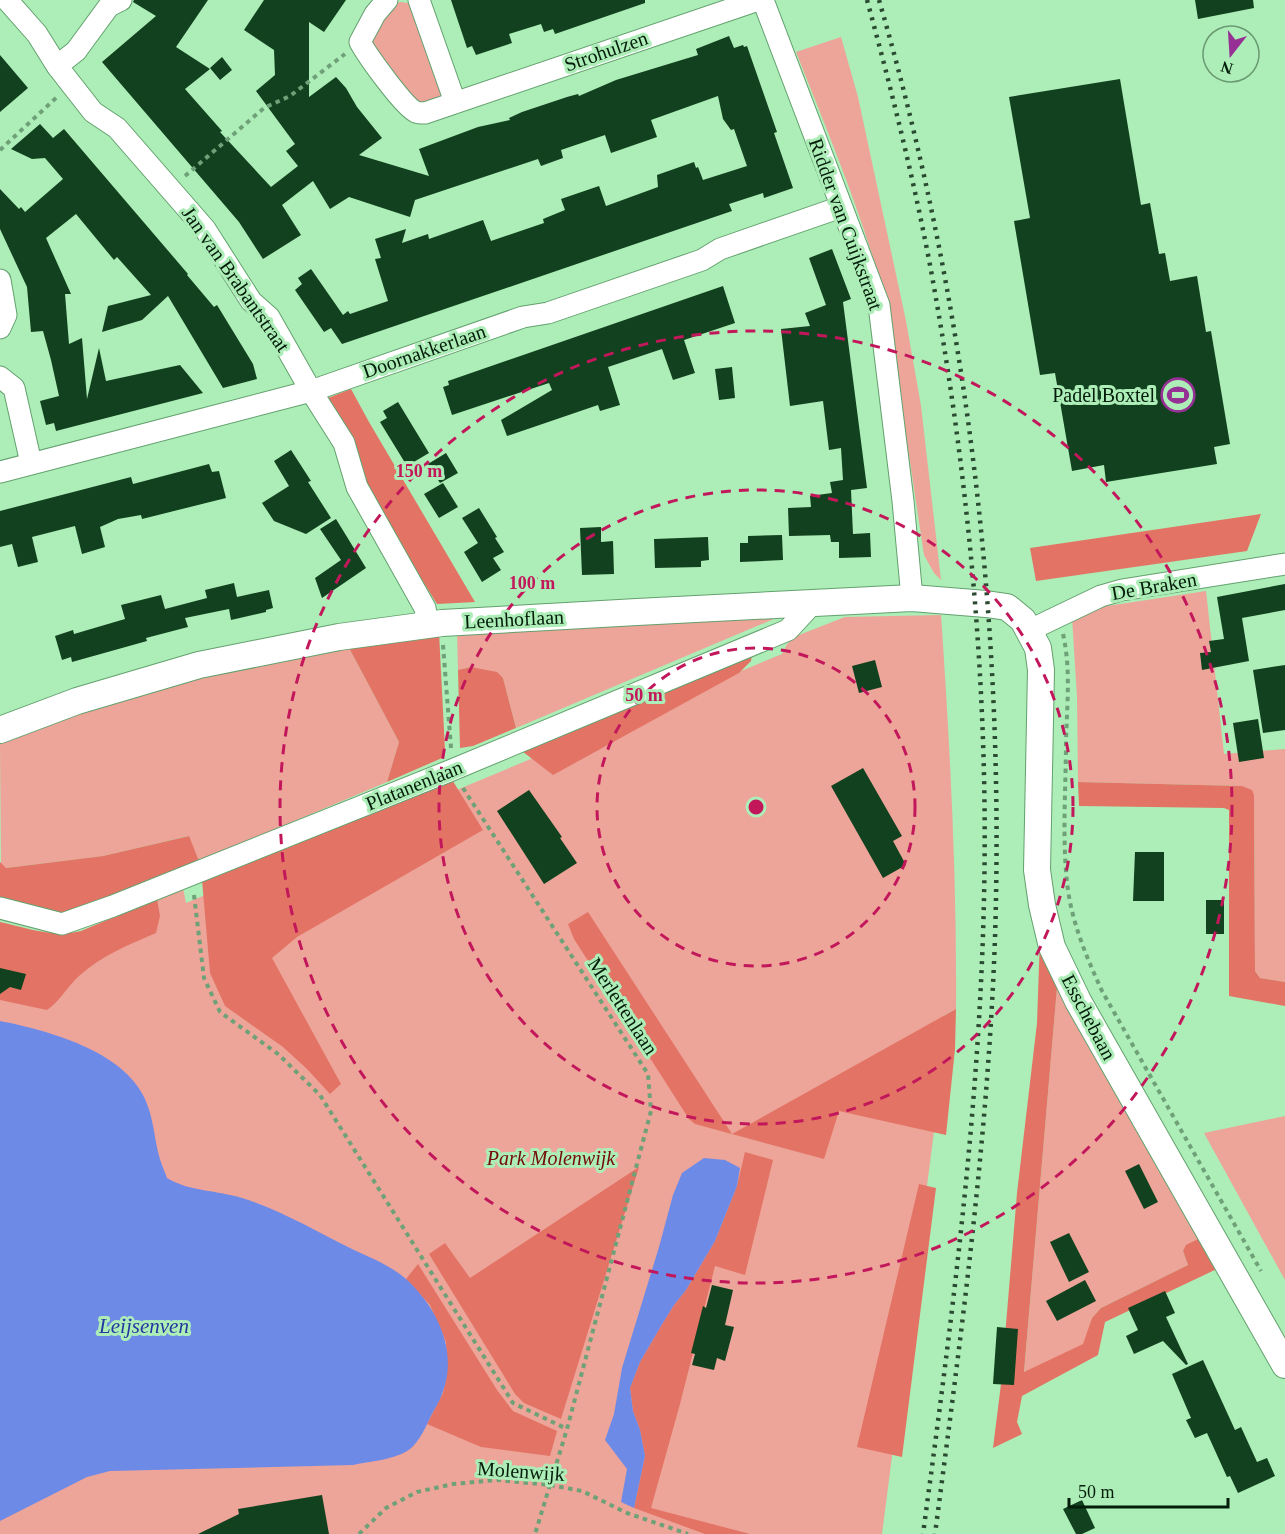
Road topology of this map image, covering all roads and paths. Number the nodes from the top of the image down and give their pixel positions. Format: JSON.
{"nodes":[{"id":1,"x":7,"y":0,"type":"edge"},
{"id":2,"x":120,"y":0,"type":"edge"},
{"id":3,"x":387,"y":0,"type":"edge"},
{"id":4,"x":419,"y":0,"type":"edge"},
{"id":5,"x":758,"y":0,"type":"edge"},
{"id":6,"x":763,"y":0,"type":"edge"},
{"id":7,"x":360,"y":42,"type":"junction"},
{"id":8,"x":57,"y":66,"type":"junction"},
{"id":9,"x":71,"y":84,"type":"junction"},
{"id":10,"x":455,"y":102,"type":"junction"},
{"id":11,"x":0,"y":150,"type":"edge"},
{"id":12,"x":170,"y":189,"type":"junction"},
{"id":13,"x":841,"y":207,"type":"junction"},
{"id":14,"x":0,"y":280,"type":"edge"},
{"id":15,"x":0,"y":328,"type":"edge"},
{"id":16,"x":0,"y":377,"type":"edge"},
{"id":17,"x":311,"y":391,"type":"junction"},
{"id":18,"x":31,"y":463,"type":"junction"},
{"id":19,"x":0,"y":472,"type":"edge"},
{"id":20,"x":1285,"y":564,"type":"edge"},
{"id":21,"x":912,"y":598,"type":"junction"},
{"id":22,"x":813,"y":603,"type":"junction"},
{"id":23,"x":1058,"y":617,"type":"junction"},
{"id":24,"x":435,"y":624,"type":"junction"},
{"id":25,"x":1030,"y":630,"type":"junction"},
{"id":26,"x":0,"y":730,"type":"edge"},
{"id":27,"x":452,"y":770,"type":"junction"},
{"id":28,"x":192,"y":874,"type":"junction"},
{"id":29,"x":0,"y":908,"type":"edge"},
{"id":30,"x":1262,"y":1273,"type":"dead end"},
{"id":31,"x":1285,"y":1365,"type":"edge"},
{"id":32,"x":567,"y":1429,"type":"junction"},
{"id":33,"x":550,"y":1485,"type":"junction"},
{"id":34,"x":359,"y":1534,"type":"edge"},
{"id":35,"x":535,"y":1534,"type":"edge"},
{"id":36,"x":688,"y":1534,"type":"edge"}],
"edges":[{"from":1,"to":8,"type":"street","name":"Jan van Brabantstraat"},
{"from":2,"to":8,"type":"street"},
{"from":3,"to":7,"type":"street"},
{"from":4,"to":10,"type":"street"},
{"from":5,"to":10,"type":"street","name":"Strohulzen"},
{"from":6,"to":13,"type":"street","name":"Ridder van Cuijkstraat"},
{"from":7,"to":10,"type":"street","name":"Strohulzen"},
{"from":7,"to":12,"type":"path"},
{"from":8,"to":9,"type":"street","name":"Jan van Brabantstraat"},
{"from":9,"to":11,"type":"path"},
{"from":9,"to":12,"type":"street","name":"Jan van Brabantstraat"},
{"from":12,"to":17,"type":"street","name":"Jan van Brabantstraat"},
{"from":13,"to":17,"type":"street","name":"Doornakkerlaan"},
{"from":13,"to":21,"type":"street","name":"Ridder van Cuijkstraat"},
{"from":14,"to":15,"type":"street"},
{"from":16,"to":18,"type":"street"},
{"from":17,"to":18,"type":"street","name":"Doornakkerlaan"},
{"from":17,"to":24,"type":"street","name":"Jan van Brabantstraat"},
{"from":18,"to":19,"type":"street","name":"Doornakkerlaan"},
{"from":20,"to":23,"type":"street","name":"De Braken"},
{"from":21,"to":22,"type":"street","name":"Leenhoflaan"},
{"from":21,"to":25,"type":"street","name":"Leenhoflaan"},
{"from":22,"to":24,"type":"street","name":"Leenhoflaan"},
{"from":22,"to":27,"type":"street","name":"Platanenlaan"},
{"from":23,"to":25,"type":"street","name":"De Braken"},
{"from":23,"to":30,"type":"path"},
{"from":24,"to":26,"type":"street","name":"Leenhoflaan"},
{"from":24,"to":27,"type":"path","name":"Merlettenlaan"},
{"from":25,"to":31,"type":"street","name":"Esschebaan"},
{"from":27,"to":28,"type":"street","name":"Platanenlaan"},
{"from":27,"to":32,"type":"path","name":"Merlettenlaan"},
{"from":28,"to":29,"type":"street","name":"Platanenlaan"},
{"from":28,"to":32,"type":"path"},
{"from":32,"to":33,"type":"path","name":"Merlettenlaan"},
{"from":33,"to":34,"type":"path","name":"Molenwijk"},
{"from":33,"to":35,"type":"path","name":"Merlettenlaan"},
{"from":33,"to":36,"type":"path","name":"Molenwijk"}]}
